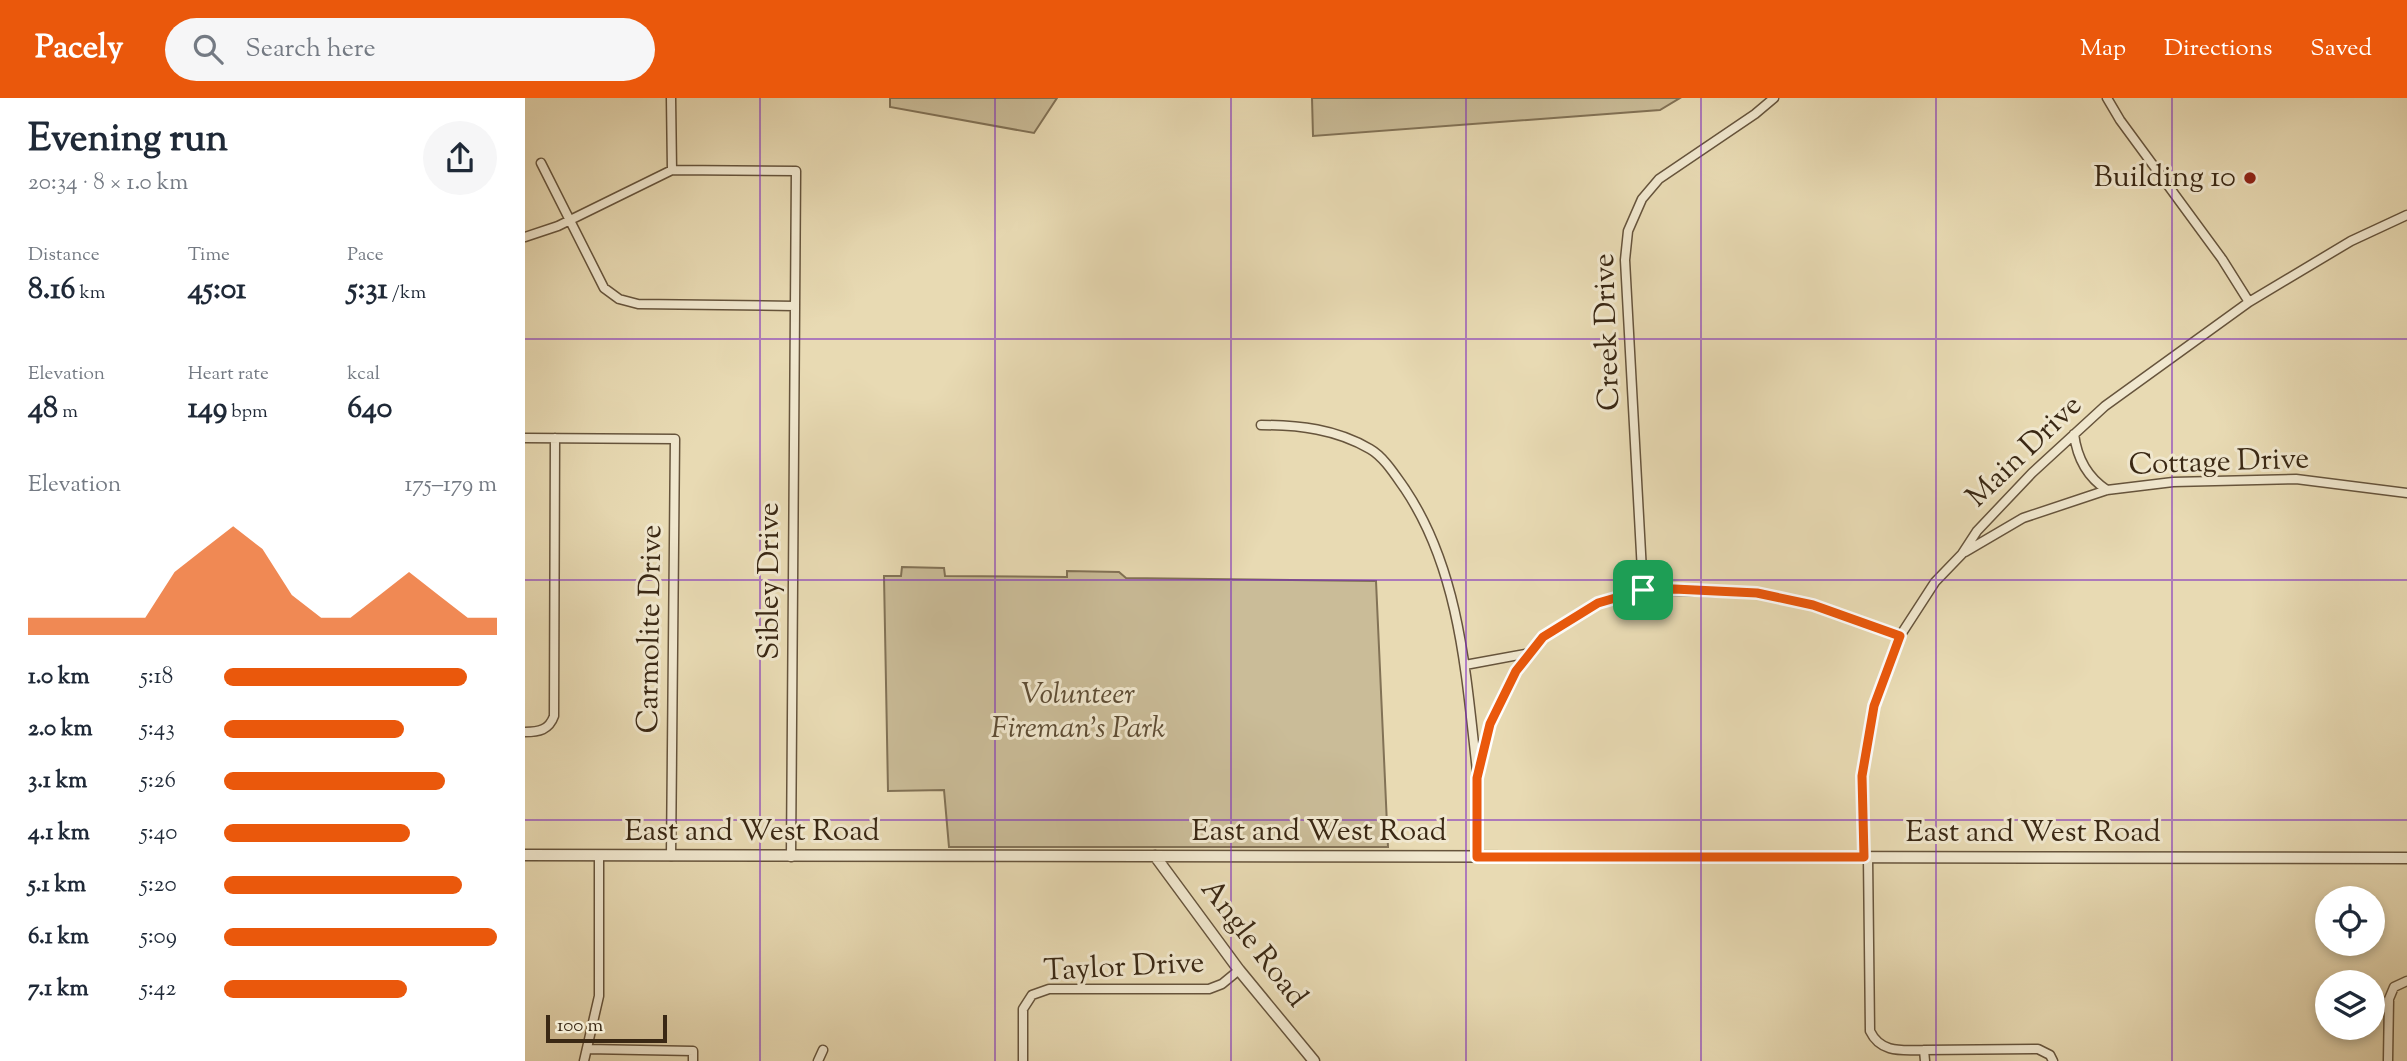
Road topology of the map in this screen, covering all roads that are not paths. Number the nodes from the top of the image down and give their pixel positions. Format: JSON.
{"nodes":[{"id":1,"x":671,"y":98,"type":"edge"},
{"id":2,"x":1774,"y":98,"type":"edge"},
{"id":3,"x":2107,"y":98,"type":"edge"},
{"id":4,"x":541,"y":163,"type":"dead end"},
{"id":5,"x":672,"y":170,"type":"junction"},
{"id":6,"x":2407,"y":215,"type":"edge"},
{"id":7,"x":570,"y":220,"type":"junction"},
{"id":8,"x":525,"y":237,"type":"edge"},
{"id":9,"x":2249,"y":302,"type":"junction"},
{"id":10,"x":795,"y":306,"type":"junction"},
{"id":11,"x":1261,"y":425,"type":"dead end"},
{"id":12,"x":2074,"y":434,"type":"junction"},
{"id":13,"x":525,"y":438,"type":"edge"},
{"id":14,"x":555,"y":438,"type":"junction"},
{"id":15,"x":2108,"y":491,"type":"junction"},
{"id":16,"x":2407,"y":493,"type":"edge"},
{"id":17,"x":1962,"y":554,"type":"junction"},
{"id":18,"x":1643,"y":590,"type":"junction"},
{"id":19,"x":1900,"y":636,"type":"junction"},
{"id":20,"x":1530,"y":653,"type":"junction"},
{"id":21,"x":1465,"y":665,"type":"junction"},
{"id":22,"x":525,"y":732,"type":"edge"},
{"id":23,"x":1477,"y":778,"type":"junction"},
{"id":24,"x":525,"y":855,"type":"edge"},
{"id":25,"x":599,"y":856,"type":"junction"},
{"id":26,"x":671,"y":856,"type":"junction"},
{"id":27,"x":1155,"y":856,"type":"junction"},
{"id":28,"x":791,"y":857,"type":"junction"},
{"id":29,"x":1477,"y":857,"type":"junction"},
{"id":30,"x":1866,"y":857,"type":"junction"},
{"id":31,"x":2407,"y":858,"type":"edge"},
{"id":32,"x":1239,"y":970,"type":"junction"},
{"id":33,"x":2407,"y":981,"type":"edge"},
{"id":34,"x":587,"y":1049,"type":"junction"},
{"id":35,"x":823,"y":1050,"type":"dead end"},
{"id":36,"x":1924,"y":1050,"type":"junction"},
{"id":37,"x":584,"y":1061,"type":"edge"},
{"id":38,"x":693,"y":1061,"type":"edge"},
{"id":39,"x":818,"y":1061,"type":"edge"},
{"id":40,"x":1023,"y":1061,"type":"edge"},
{"id":41,"x":1314,"y":1061,"type":"edge"},
{"id":42,"x":1924,"y":1061,"type":"edge"},
{"id":43,"x":2053,"y":1061,"type":"edge"},
{"id":44,"x":2388,"y":1061,"type":"edge"}],
"edges":[{"from":1,"to":5,"type":"street"},
{"from":2,"to":18,"type":"street","name":"Creek Drive"},
{"from":3,"to":9,"type":"street"},
{"from":4,"to":7,"type":"street"},
{"from":5,"to":7,"type":"street"},
{"from":5,"to":10,"type":"street","name":"Sibley Drive"},
{"from":6,"to":9,"type":"street","name":"Main Drive"},
{"from":7,"to":8,"type":"street"},
{"from":7,"to":10,"type":"street"},
{"from":9,"to":12,"type":"street","name":"Main Drive"},
{"from":10,"to":28,"type":"street","name":"Sibley Drive"},
{"from":11,"to":21,"type":"street"},
{"from":12,"to":15,"type":"street"},
{"from":12,"to":17,"type":"street","name":"Main Drive"},
{"from":13,"to":14,"type":"street"},
{"from":14,"to":22,"type":"street"},
{"from":14,"to":26,"type":"street","name":"Carmolite Drive"},
{"from":15,"to":16,"type":"street","name":"Cottage Drive"},
{"from":15,"to":17,"type":"street","name":"Cottage Drive"},
{"from":17,"to":19,"type":"street","name":"Main Drive"},
{"from":18,"to":19,"type":"street"},
{"from":18,"to":20,"type":"street"},
{"from":19,"to":30,"type":"street","name":"Main Drive"},
{"from":20,"to":21,"type":"street"},
{"from":20,"to":23,"type":"street"},
{"from":21,"to":23,"type":"street"},
{"from":23,"to":29,"type":"street"},
{"from":24,"to":25,"type":"street","name":"East and West Road"},
{"from":25,"to":26,"type":"street","name":"East and West Road"},
{"from":25,"to":34,"type":"street"},
{"from":26,"to":28,"type":"street","name":"East and West Road"},
{"from":27,"to":28,"type":"street","name":"East and West Road"},
{"from":27,"to":29,"type":"street","name":"East and West Road"},
{"from":27,"to":32,"type":"street","name":"Angle Road"},
{"from":29,"to":30,"type":"street","name":"East and West Road"},
{"from":30,"to":31,"type":"street","name":"East and West Road"},
{"from":30,"to":36,"type":"street","name":"Main Drive"},
{"from":32,"to":40,"type":"street","name":"Taylor Drive"},
{"from":32,"to":41,"type":"street","name":"Angle Road"},
{"from":33,"to":44,"type":"street"},
{"from":34,"to":37,"type":"street"},
{"from":34,"to":38,"type":"street"},
{"from":35,"to":39,"type":"street"},
{"from":36,"to":42,"type":"street"},
{"from":36,"to":43,"type":"street","name":"Main Drive"}]}
